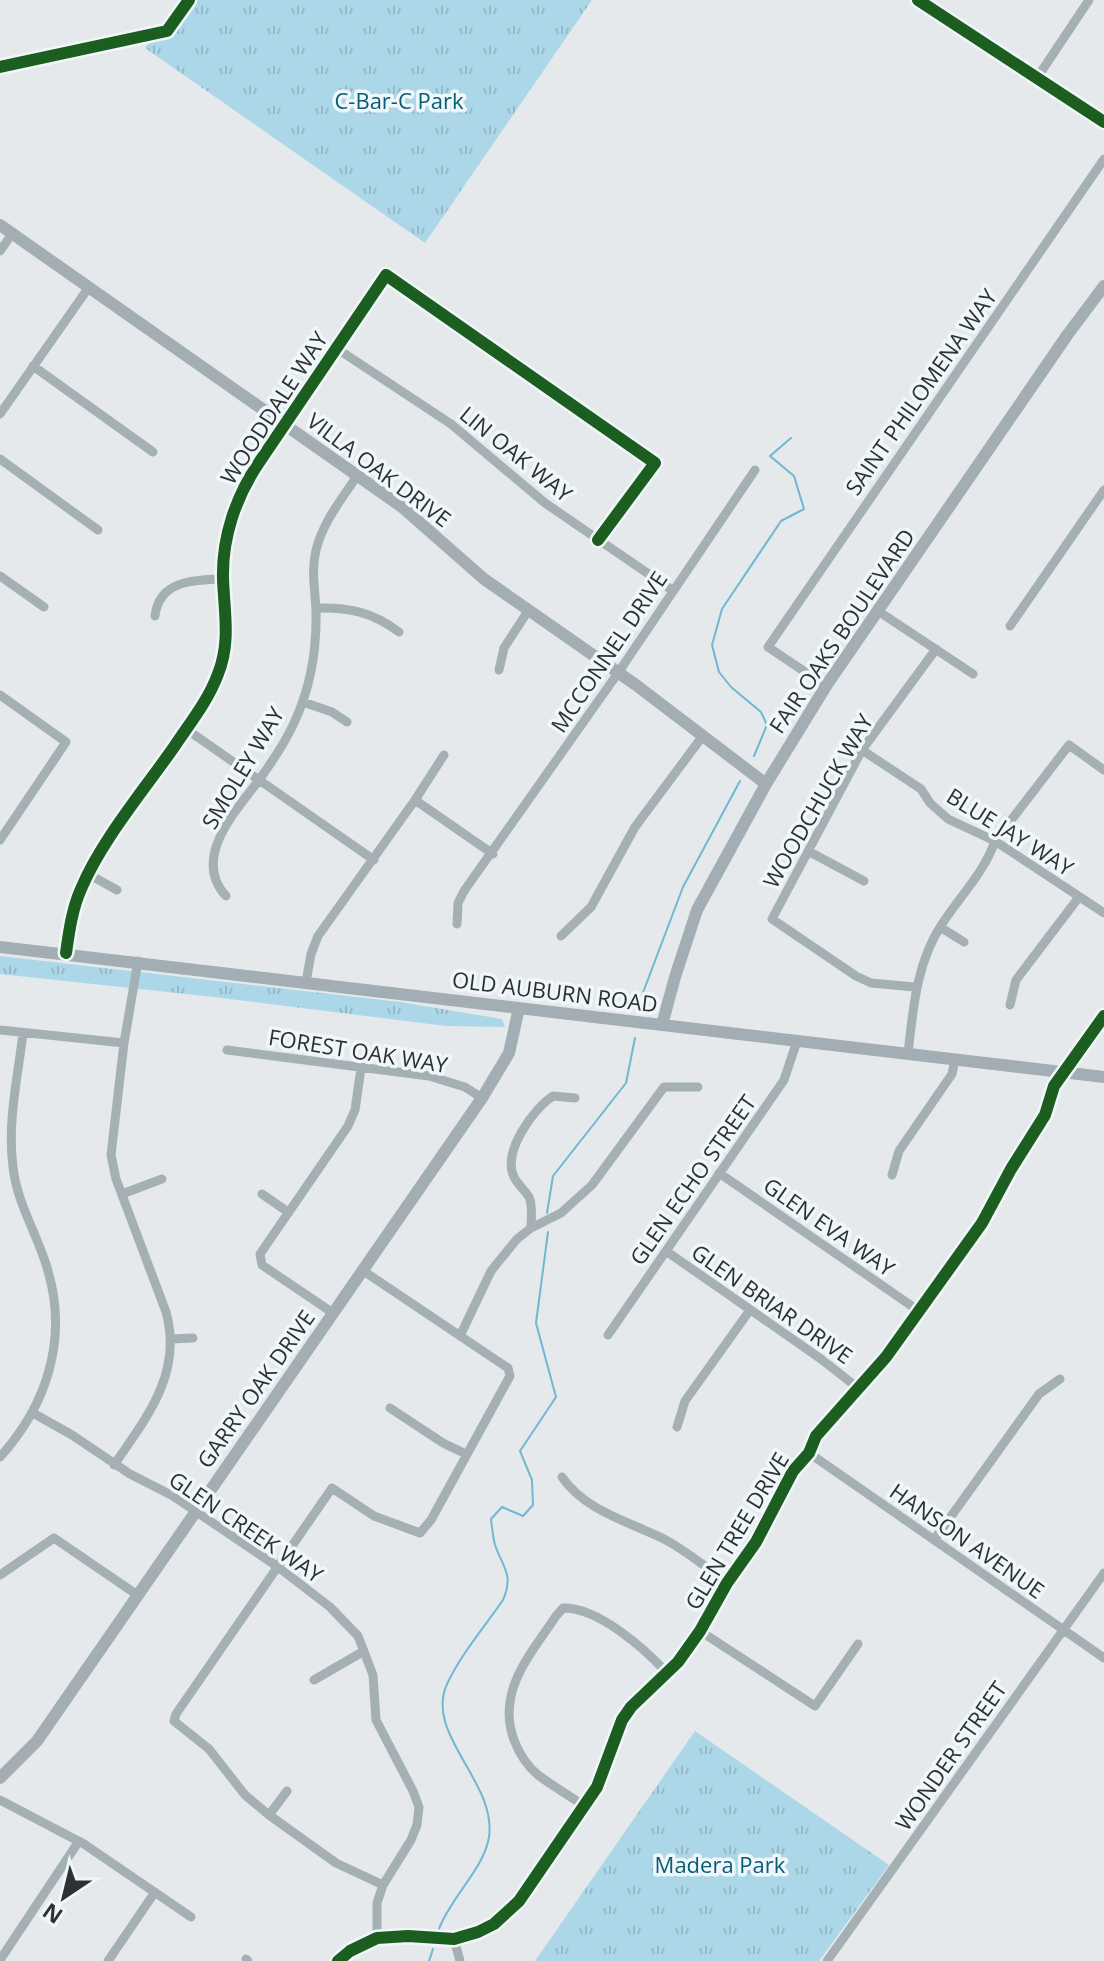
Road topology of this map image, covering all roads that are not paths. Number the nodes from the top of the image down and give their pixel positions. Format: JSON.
{"nodes":[{"id":1,"x":918,"y":0,"type":"edge"},
{"id":2,"x":1089,"y":0,"type":"edge"},
{"id":3,"x":1037,"y":78,"type":"junction"},
{"id":4,"x":1104,"y":122,"type":"edge"},
{"id":5,"x":1104,"y":159,"type":"edge"},
{"id":6,"x":0,"y":225,"type":"edge"},
{"id":7,"x":12,"y":234,"type":"junction"},
{"id":8,"x":0,"y":251,"type":"edge"},
{"id":9,"x":1104,"y":286,"type":"edge"},
{"id":10,"x":89,"y":287,"type":"junction"},
{"id":11,"x":336,"y":348,"type":"junction"},
{"id":12,"x":33,"y":366,"type":"junction"},
{"id":13,"x":0,"y":414,"type":"edge"},
{"id":14,"x":284,"y":425,"type":"junction"},
{"id":15,"x":153,"y":452,"type":"dead end"},
{"id":16,"x":0,"y":459,"type":"edge"},
{"id":17,"x":755,"y":470,"type":"dead end"},
{"id":18,"x":357,"y":476,"type":"junction"},
{"id":19,"x":1104,"y":490,"type":"edge"},
{"id":20,"x":98,"y":530,"type":"dead end"},
{"id":21,"x":598,"y":540,"type":"junction"},
{"id":22,"x":0,"y":576,"type":"edge"},
{"id":23,"x":223,"y":579,"type":"junction"},
{"id":24,"x":672,"y":590,"type":"junction"},
{"id":25,"x":44,"y":607,"type":"dead end"},
{"id":26,"x":316,"y":608,"type":"junction"},
{"id":27,"x":528,"y":611,"type":"junction"},
{"id":28,"x":878,"y":611,"type":"junction"},
{"id":29,"x":155,"y":616,"type":"dead end"},
{"id":30,"x":1010,"y":626,"type":"dead end"},
{"id":31,"x":399,"y":632,"type":"dead end"},
{"id":32,"x":936,"y":649,"type":"junction"},
{"id":33,"x":499,"y":670,"type":"dead end"},
{"id":34,"x":618,"y":673,"type":"junction"},
{"id":35,"x":973,"y":674,"type":"dead end"},
{"id":36,"x":826,"y":686,"type":"junction"},
{"id":37,"x":0,"y":695,"type":"edge"},
{"id":38,"x":303,"y":702,"type":"junction"},
{"id":39,"x":347,"y":722,"type":"dead end"},
{"id":40,"x":186,"y":729,"type":"junction"},
{"id":41,"x":702,"y":737,"type":"junction"},
{"id":42,"x":862,"y":750,"type":"junction"},
{"id":43,"x":444,"y":755,"type":"dead end"},
{"id":44,"x":1104,"y":770,"type":"edge"},
{"id":45,"x":259,"y":779,"type":"junction"},
{"id":46,"x":766,"y":784,"type":"junction"},
{"id":47,"x":415,"y":800,"type":"junction"},
{"id":48,"x":0,"y":840,"type":"edge"},
{"id":49,"x":995,"y":841,"type":"junction"},
{"id":50,"x":808,"y":851,"type":"junction"},
{"id":51,"x":493,"y":854,"type":"junction"},
{"id":52,"x":374,"y":860,"type":"junction"},
{"id":53,"x":88,"y":874,"type":"junction"},
{"id":54,"x":864,"y":881,"type":"dead end"},
{"id":55,"x":117,"y":890,"type":"dead end"},
{"id":56,"x":226,"y":896,"type":"dead end"},
{"id":57,"x":1079,"y":897,"type":"junction"},
{"id":58,"x":1104,"y":913,"type":"edge"},
{"id":59,"x":457,"y":924,"type":"dead end"},
{"id":60,"x":940,"y":927,"type":"junction"},
{"id":61,"x":561,"y":936,"type":"dead end"},
{"id":62,"x":964,"y":942,"type":"dead end"},
{"id":63,"x":0,"y":947,"type":"edge"},
{"id":64,"x":66,"y":953,"type":"junction"},
{"id":65,"x":138,"y":961,"type":"junction"},
{"id":66,"x":306,"y":982,"type":"junction"},
{"id":67,"x":915,"y":987,"type":"junction"},
{"id":68,"x":1010,"y":1005,"type":"dead end"},
{"id":69,"x":519,"y":1008,"type":"junction"},
{"id":70,"x":1104,"y":1016,"type":"edge"},
{"id":71,"x":662,"y":1025,"type":"junction"},
{"id":72,"x":0,"y":1030,"type":"edge"},
{"id":73,"x":23,"y":1033,"type":"junction"},
{"id":74,"x":797,"y":1041,"type":"junction"},
{"id":75,"x":124,"y":1043,"type":"junction"},
{"id":76,"x":227,"y":1050,"type":"dead end"},
{"id":77,"x":908,"y":1054,"type":"junction"},
{"id":78,"x":955,"y":1060,"type":"junction"},
{"id":79,"x":361,"y":1068,"type":"junction"},
{"id":80,"x":1064,"y":1073,"type":"junction"},
{"id":81,"x":1104,"y":1077,"type":"edge"},
{"id":82,"x":698,"y":1087,"type":"dead end"},
{"id":83,"x":482,"y":1098,"type":"junction"},
{"id":84,"x":575,"y":1098,"type":"dead end"},
{"id":85,"x":719,"y":1173,"type":"junction"},
{"id":86,"x":892,"y":1175,"type":"dead end"},
{"id":87,"x":162,"y":1179,"type":"dead end"},
{"id":88,"x":122,"y":1194,"type":"junction"},
{"id":89,"x":262,"y":1194,"type":"dead end"},
{"id":90,"x":288,"y":1212,"type":"junction"},
{"id":91,"x":531,"y":1228,"type":"junction"},
{"id":92,"x":666,"y":1251,"type":"junction"},
{"id":93,"x":362,"y":1270,"type":"junction"},
{"id":94,"x":750,"y":1310,"type":"junction"},
{"id":95,"x":919,"y":1311,"type":"junction"},
{"id":96,"x":333,"y":1313,"type":"junction"},
{"id":97,"x":608,"y":1335,"type":"dead end"},
{"id":98,"x":460,"y":1336,"type":"junction"},
{"id":99,"x":193,"y":1338,"type":"dead end"},
{"id":100,"x":171,"y":1339,"type":"junction"},
{"id":101,"x":1060,"y":1379,"type":"dead end"},
{"id":102,"x":858,"y":1388,"type":"junction"},
{"id":103,"x":390,"y":1408,"type":"dead end"},
{"id":104,"x":33,"y":1413,"type":"junction"},
{"id":105,"x":677,"y":1427,"type":"dead end"},
{"id":106,"x":809,"y":1453,"type":"junction"},
{"id":107,"x":466,"y":1454,"type":"junction"},
{"id":108,"x":0,"y":1457,"type":"edge"},
{"id":109,"x":114,"y":1465,"type":"junction"},
{"id":110,"x":562,"y":1477,"type":"dead end"},
{"id":111,"x":196,"y":1511,"type":"junction"},
{"id":112,"x":934,"y":1540,"type":"junction"},
{"id":113,"x":278,"y":1567,"type":"junction"},
{"id":114,"x":1104,"y":1573,"type":"edge"},
{"id":115,"x":0,"y":1575,"type":"edge"},
{"id":116,"x":727,"y":1583,"type":"junction"},
{"id":117,"x":136,"y":1594,"type":"junction"},
{"id":118,"x":1063,"y":1629,"type":"junction"},
{"id":119,"x":700,"y":1631,"type":"junction"},
{"id":120,"x":858,"y":1644,"type":"dead end"},
{"id":121,"x":364,"y":1651,"type":"junction"},
{"id":122,"x":1104,"y":1658,"type":"edge"},
{"id":123,"x":667,"y":1673,"type":"junction"},
{"id":124,"x":314,"y":1680,"type":"dead end"},
{"id":125,"x":0,"y":1778,"type":"edge"},
{"id":126,"x":287,"y":1791,"type":"dead end"},
{"id":127,"x":0,"y":1800,"type":"edge"},
{"id":128,"x":585,"y":1806,"type":"junction"},
{"id":129,"x":269,"y":1815,"type":"junction"},
{"id":130,"x":79,"y":1841,"type":"junction"},
{"id":131,"x":383,"y":1885,"type":"junction"},
{"id":132,"x":155,"y":1892,"type":"junction"},
{"id":133,"x":191,"y":1917,"type":"dead end"},
{"id":134,"x":377,"y":1938,"type":"junction"},
{"id":135,"x":454,"y":1939,"type":"junction"},
{"id":136,"x":0,"y":1960,"type":"edge"},
{"id":137,"x":108,"y":1961,"type":"edge"},
{"id":138,"x":338,"y":1961,"type":"edge"},
{"id":139,"x":460,"y":1961,"type":"edge"},
{"id":140,"x":827,"y":1961,"type":"edge"}],
"edges":[{"from":1,"to":3,"type":"main road"},
{"from":2,"to":3,"type":"street"},
{"from":3,"to":4,"type":"main road"},
{"from":5,"to":36,"type":"street","name":"SAINT PHILOMENA WAY"},
{"from":6,"to":7,"type":"main road","name":"VILLA OAK DRIVE"},
{"from":7,"to":8,"type":"street"},
{"from":7,"to":10,"type":"main road","name":"VILLA OAK DRIVE"},
{"from":9,"to":28,"type":"main road","name":"FAIR OAKS BOULEVARD"},
{"from":10,"to":12,"type":"street"},
{"from":10,"to":14,"type":"main road","name":"VILLA OAK DRIVE"},
{"from":11,"to":14,"type":"street","name":"WOODDALE WAY"},
{"from":11,"to":21,"type":"street","name":"LIN OAK WAY"},
{"from":11,"to":21,"type":"street","name":"WOODDALE WAY"},
{"from":12,"to":13,"type":"street"},
{"from":12,"to":15,"type":"street"},
{"from":14,"to":18,"type":"main road","name":"VILLA OAK DRIVE"},
{"from":14,"to":23,"type":"street","name":"WOODDALE WAY"},
{"from":16,"to":20,"type":"street"},
{"from":17,"to":24,"type":"street","name":"MCCONNEL DRIVE"},
{"from":18,"to":26,"type":"street","name":"SMOLEY WAY"},
{"from":18,"to":27,"type":"main road","name":"VILLA OAK DRIVE"},
{"from":19,"to":30,"type":"street"},
{"from":21,"to":24,"type":"street","name":"LIN OAK WAY"},
{"from":22,"to":25,"type":"street"},
{"from":23,"to":29,"type":"street"},
{"from":23,"to":40,"type":"street","name":"WOODDALE WAY"},
{"from":24,"to":34,"type":"street","name":"MCCONNEL DRIVE"},
{"from":26,"to":31,"type":"street"},
{"from":26,"to":38,"type":"street","name":"SMOLEY WAY"},
{"from":27,"to":33,"type":"street"},
{"from":27,"to":34,"type":"main road","name":"VILLA OAK DRIVE"},
{"from":28,"to":32,"type":"street"},
{"from":28,"to":36,"type":"main road","name":"FAIR OAKS BOULEVARD"},
{"from":32,"to":35,"type":"street"},
{"from":32,"to":42,"type":"street","name":"WOODCHUCK WAY"},
{"from":34,"to":41,"type":"main road","name":"VILLA OAK DRIVE"},
{"from":34,"to":51,"type":"street","name":"MCCONNEL DRIVE"},
{"from":36,"to":46,"type":"main road","name":"FAIR OAKS BOULEVARD"},
{"from":37,"to":48,"type":"street"},
{"from":38,"to":39,"type":"street"},
{"from":38,"to":45,"type":"street","name":"SMOLEY WAY"},
{"from":40,"to":45,"type":"street"},
{"from":40,"to":53,"type":"street","name":"WOODDALE WAY"},
{"from":41,"to":46,"type":"main road","name":"VILLA OAK DRIVE"},
{"from":41,"to":61,"type":"street"},
{"from":42,"to":49,"type":"street","name":"BLUE JAY WAY"},
{"from":42,"to":50,"type":"street","name":"WOODCHUCK WAY"},
{"from":43,"to":47,"type":"street"},
{"from":44,"to":49,"type":"street"},
{"from":45,"to":52,"type":"street"},
{"from":45,"to":56,"type":"street","name":"SMOLEY WAY"},
{"from":46,"to":71,"type":"main road","name":"FAIR OAKS BOULEVARD"},
{"from":47,"to":51,"type":"street"},
{"from":47,"to":52,"type":"street"},
{"from":49,"to":57,"type":"street","name":"BLUE JAY WAY"},
{"from":49,"to":60,"type":"street"},
{"from":50,"to":54,"type":"street"},
{"from":50,"to":67,"type":"street","name":"WOODCHUCK WAY"},
{"from":51,"to":59,"type":"street","name":"MCCONNEL DRIVE"},
{"from":52,"to":66,"type":"street"},
{"from":53,"to":55,"type":"street"},
{"from":53,"to":64,"type":"street","name":"WOODDALE WAY"},
{"from":57,"to":58,"type":"street","name":"BLUE JAY WAY"},
{"from":57,"to":68,"type":"street"},
{"from":60,"to":62,"type":"street"},
{"from":60,"to":67,"type":"street"},
{"from":63,"to":64,"type":"main road","name":"OLD AUBURN ROAD"},
{"from":64,"to":65,"type":"main road","name":"OLD AUBURN ROAD"},
{"from":65,"to":66,"type":"main road","name":"OLD AUBURN ROAD"},
{"from":65,"to":75,"type":"street"},
{"from":66,"to":69,"type":"main road","name":"OLD AUBURN ROAD"},
{"from":67,"to":77,"type":"street"},
{"from":69,"to":71,"type":"main road","name":"OLD AUBURN ROAD"},
{"from":69,"to":83,"type":"main road","name":"GARRY OAK DRIVE"},
{"from":70,"to":80,"type":"street","name":"GLEN TREE DRIVE"},
{"from":71,"to":74,"type":"main road","name":"OLD AUBURN ROAD"},
{"from":72,"to":73,"type":"street"},
{"from":73,"to":75,"type":"street"},
{"from":73,"to":104,"type":"street"},
{"from":74,"to":77,"type":"main road","name":"OLD AUBURN ROAD"},
{"from":74,"to":85,"type":"street","name":"GLEN ECHO STREET"},
{"from":75,"to":88,"type":"street"},
{"from":76,"to":79,"type":"street","name":"FOREST OAK WAY"},
{"from":77,"to":78,"type":"main road","name":"OLD AUBURN ROAD"},
{"from":78,"to":80,"type":"main road","name":"OLD AUBURN ROAD"},
{"from":78,"to":86,"type":"street"},
{"from":79,"to":83,"type":"street","name":"FOREST OAK WAY"},
{"from":79,"to":90,"type":"street"},
{"from":80,"to":81,"type":"main road","name":"OLD AUBURN ROAD"},
{"from":80,"to":95,"type":"street","name":"GLEN TREE DRIVE"},
{"from":82,"to":91,"type":"street"},
{"from":83,"to":93,"type":"main road","name":"GARRY OAK DRIVE"},
{"from":84,"to":91,"type":"street"},
{"from":85,"to":92,"type":"street","name":"GLEN ECHO STREET"},
{"from":85,"to":95,"type":"street","name":"GLEN EVA WAY"},
{"from":87,"to":88,"type":"street"},
{"from":88,"to":100,"type":"street"},
{"from":89,"to":90,"type":"street"},
{"from":90,"to":96,"type":"street"},
{"from":91,"to":98,"type":"street"},
{"from":92,"to":94,"type":"street","name":"GLEN BRIAR DRIVE"},
{"from":92,"to":97,"type":"street","name":"GLEN ECHO STREET"},
{"from":93,"to":96,"type":"main road","name":"GARRY OAK DRIVE"},
{"from":93,"to":98,"type":"street"},
{"from":94,"to":102,"type":"street","name":"GLEN BRIAR DRIVE"},
{"from":94,"to":105,"type":"street"},
{"from":95,"to":102,"type":"street","name":"GLEN TREE DRIVE"},
{"from":96,"to":111,"type":"main road","name":"GARRY OAK DRIVE"},
{"from":98,"to":107,"type":"street"},
{"from":99,"to":100,"type":"street"},
{"from":100,"to":109,"type":"street"},
{"from":101,"to":112,"type":"street"},
{"from":102,"to":106,"type":"street","name":"GLEN TREE DRIVE"},
{"from":103,"to":107,"type":"street"},
{"from":104,"to":108,"type":"street"},
{"from":104,"to":109,"type":"street","name":"GLEN CREEK WAY"},
{"from":106,"to":112,"type":"street","name":"HANSON AVENUE"},
{"from":106,"to":116,"type":"street","name":"GLEN TREE DRIVE"},
{"from":107,"to":113,"type":"street"},
{"from":109,"to":111,"type":"street","name":"GLEN CREEK WAY"},
{"from":110,"to":116,"type":"street"},
{"from":111,"to":113,"type":"street","name":"GLEN CREEK WAY"},
{"from":111,"to":117,"type":"main road","name":"GARRY OAK DRIVE"},
{"from":112,"to":118,"type":"street","name":"HANSON AVENUE"},
{"from":113,"to":121,"type":"street","name":"GLEN CREEK WAY"},
{"from":113,"to":129,"type":"street"},
{"from":114,"to":118,"type":"street","name":"WONDER STREET"},
{"from":115,"to":117,"type":"street"},
{"from":116,"to":119,"type":"street","name":"GLEN TREE DRIVE"},
{"from":117,"to":125,"type":"main road","name":"GARRY OAK DRIVE"},
{"from":118,"to":122,"type":"street","name":"HANSON AVENUE"},
{"from":118,"to":140,"type":"street","name":"WONDER STREET"},
{"from":119,"to":120,"type":"street"},
{"from":119,"to":123,"type":"street","name":"GLEN TREE DRIVE"},
{"from":121,"to":124,"type":"street"},
{"from":121,"to":131,"type":"street","name":"GLEN CREEK WAY"},
{"from":123,"to":128,"type":"street","name":"GLEN TREE DRIVE"},
{"from":123,"to":128,"type":"street"},
{"from":126,"to":129,"type":"street"},
{"from":127,"to":130,"type":"street"},
{"from":128,"to":135,"type":"street","name":"GLEN TREE DRIVE"},
{"from":129,"to":131,"type":"street"},
{"from":130,"to":132,"type":"street"},
{"from":130,"to":136,"type":"street"},
{"from":131,"to":134,"type":"street","name":"GLEN CREEK WAY"},
{"from":132,"to":133,"type":"street"},
{"from":132,"to":137,"type":"street"},
{"from":134,"to":135,"type":"street","name":"GLEN TREE DRIVE"},
{"from":134,"to":138,"type":"street","name":"GLEN TREE DRIVE"},
{"from":135,"to":139,"type":"street"}]}
